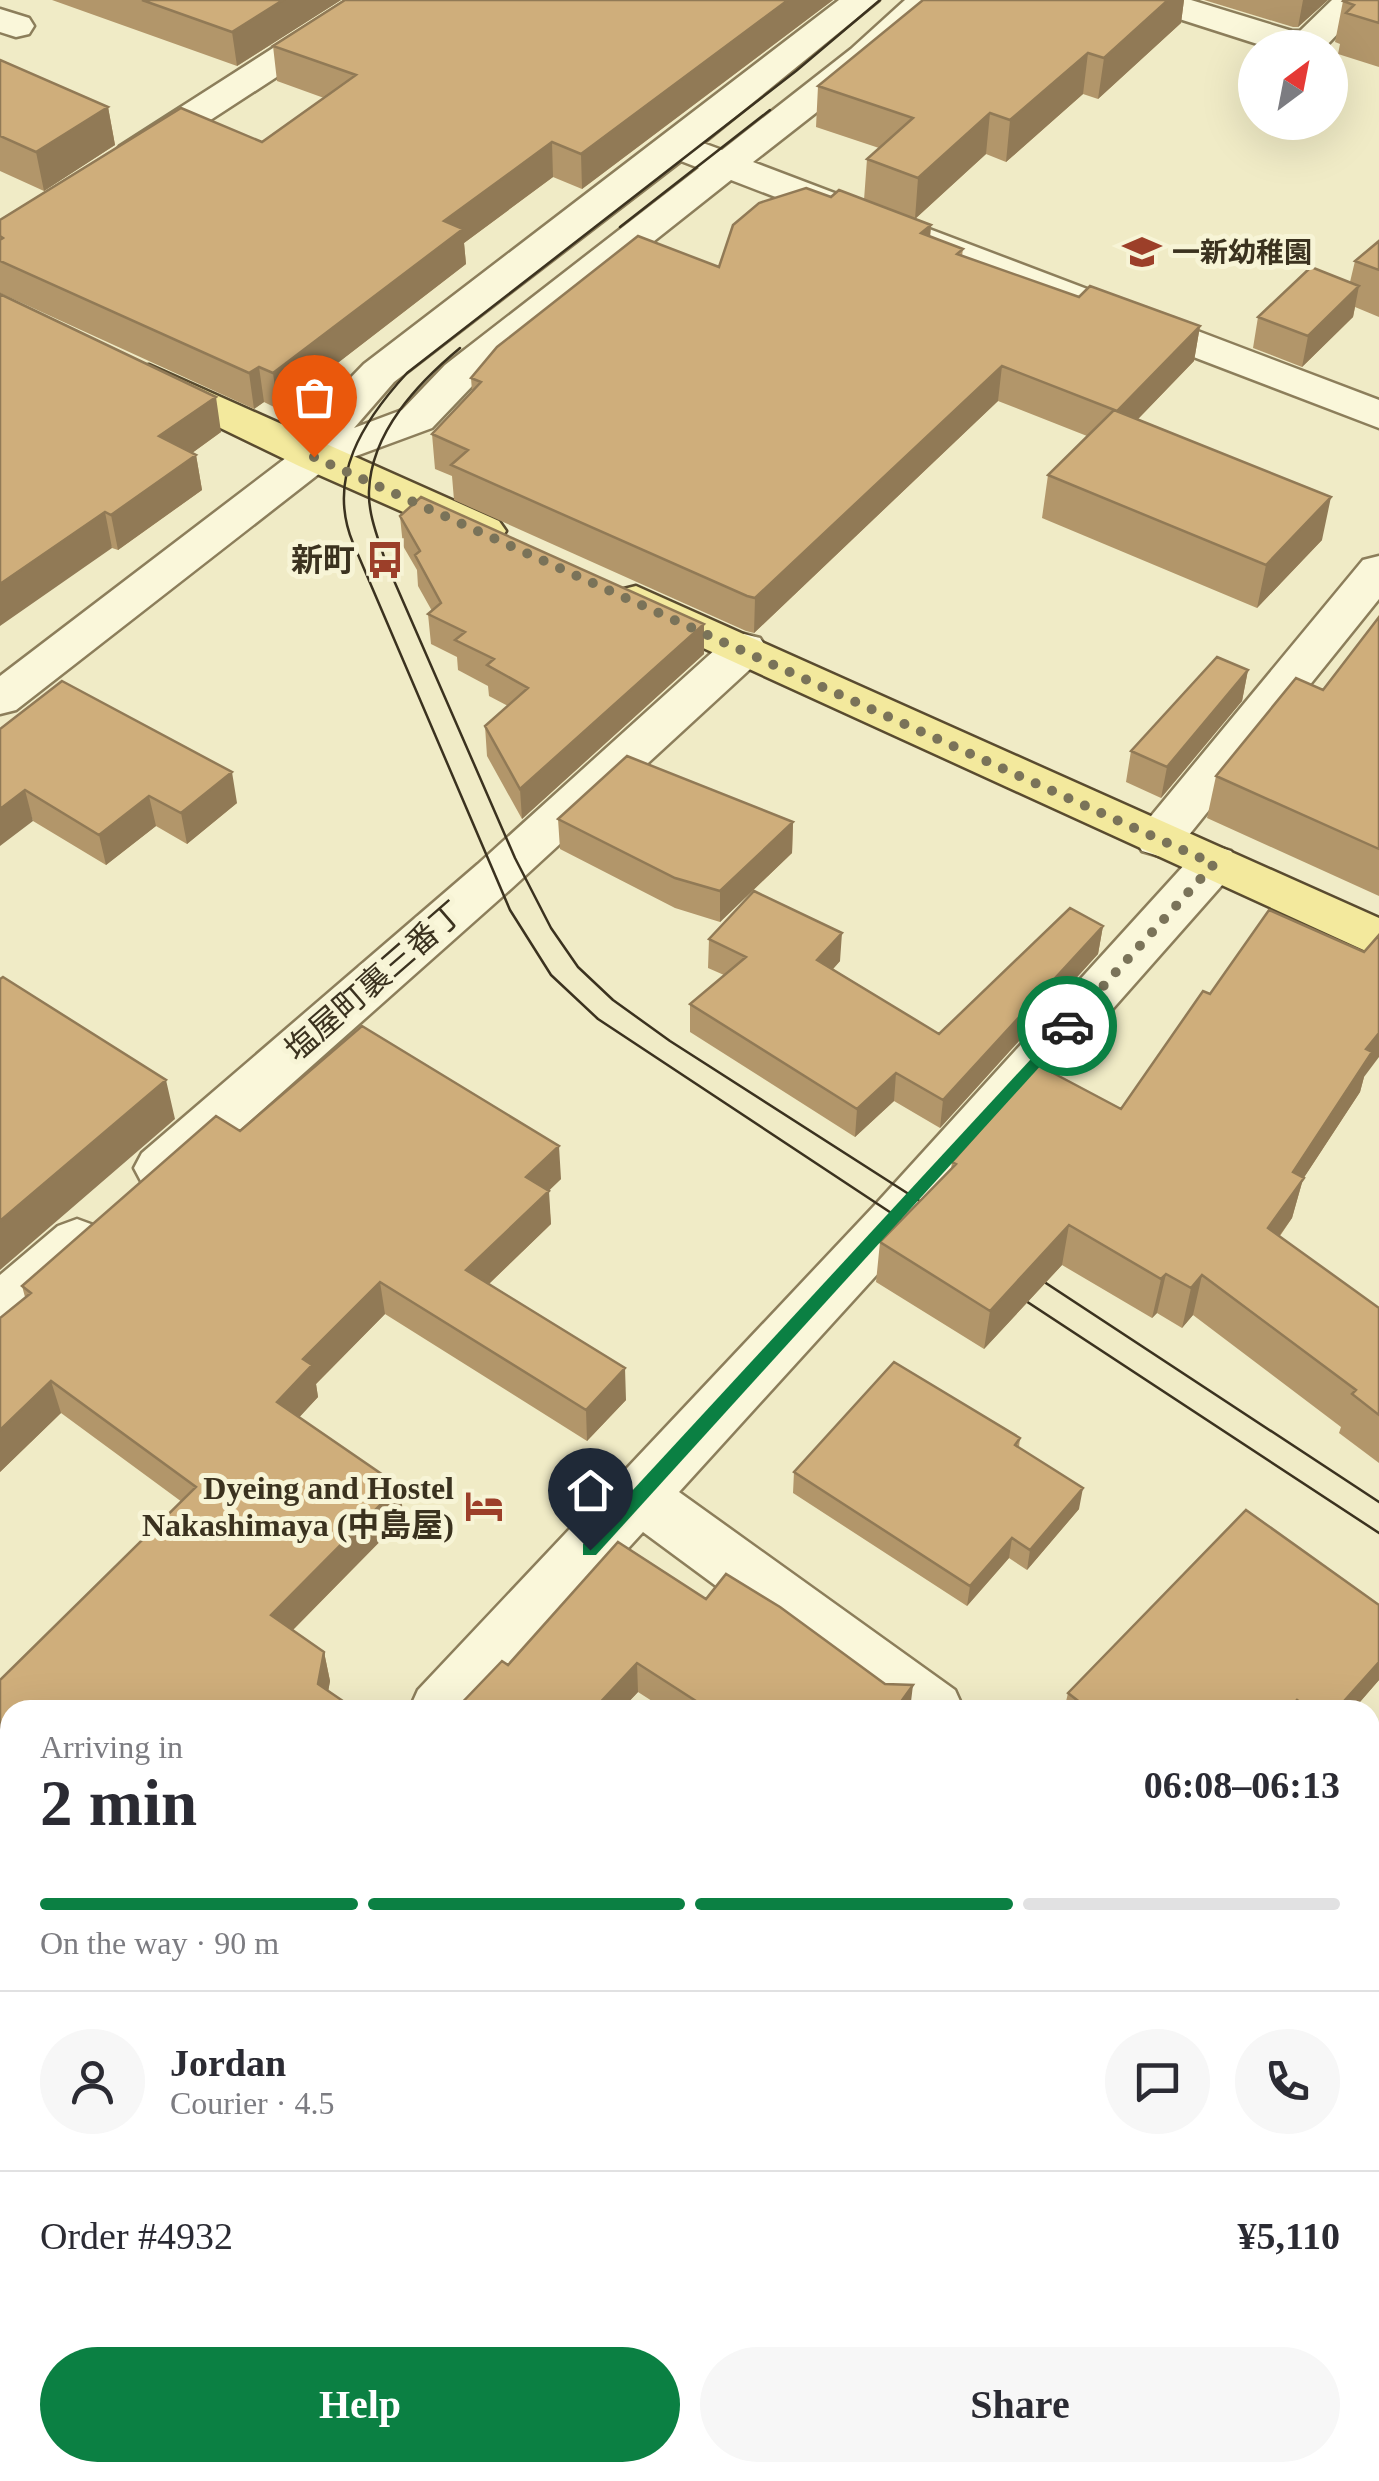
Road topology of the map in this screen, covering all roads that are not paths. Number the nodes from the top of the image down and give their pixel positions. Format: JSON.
{"nodes":[{"id":1,"x":372,"y":0,"type":"edge"},
{"id":2,"x":860,"y":0,"type":"edge"},
{"id":3,"x":926,"y":0,"type":"edge"},
{"id":4,"x":1154,"y":0,"type":"edge"},
{"id":5,"x":1352,"y":0,"type":"edge"},
{"id":6,"x":676,"y":146,"type":"junction"},
{"id":7,"x":727,"y":165,"type":"junction"},
{"id":8,"x":97,"y":177,"type":"edge"},
{"id":9,"x":122,"y":364,"type":"edge"},
{"id":10,"x":1379,"y":414,"type":"edge"},
{"id":11,"x":314,"y":457,"type":"junction"},
{"id":12,"x":518,"y":546,"type":"edge"},
{"id":13,"x":1379,"y":570,"type":"edge"},
{"id":14,"x":605,"y":586,"type":"edge"},
{"id":15,"x":744,"y":649,"type":"junction"},
{"id":16,"x":0,"y":699,"type":"edge"},
{"id":17,"x":1159,"y":839,"type":"junction"},
{"id":18,"x":1214,"y":864,"type":"junction"},
{"id":19,"x":1379,"y":939,"type":"edge"},
{"id":20,"x":0,"y":1308,"type":"edge"},
{"id":21,"x":639,"y":1496,"type":"junction"},
{"id":22,"x":449,"y":1700,"type":"edge"},
{"id":23,"x":920,"y":1700,"type":"edge"}],
"edges":[{"from":1,"to":8,"type":"street"},
{"from":2,"to":6,"type":"street"},
{"from":3,"to":7,"type":"street"},
{"from":4,"to":5,"type":"street"},
{"from":6,"to":7,"type":"street"},
{"from":6,"to":11,"type":"street"},
{"from":7,"to":10,"type":"street"},
{"from":7,"to":11,"type":"street"},
{"from":9,"to":11,"type":"main road"},
{"from":11,"to":12,"type":"main road"},
{"from":11,"to":16,"type":"street"},
{"from":13,"to":17,"type":"street"},
{"from":14,"to":15,"type":"main road"},
{"from":15,"to":17,"type":"main road"},
{"from":15,"to":20,"type":"street","name":"塩屋町裏三番丁"},
{"from":17,"to":18,"type":"main road"},
{"from":18,"to":19,"type":"main road"},
{"from":18,"to":21,"type":"street"},
{"from":21,"to":22,"type":"street"},
{"from":21,"to":23,"type":"street"}]}
